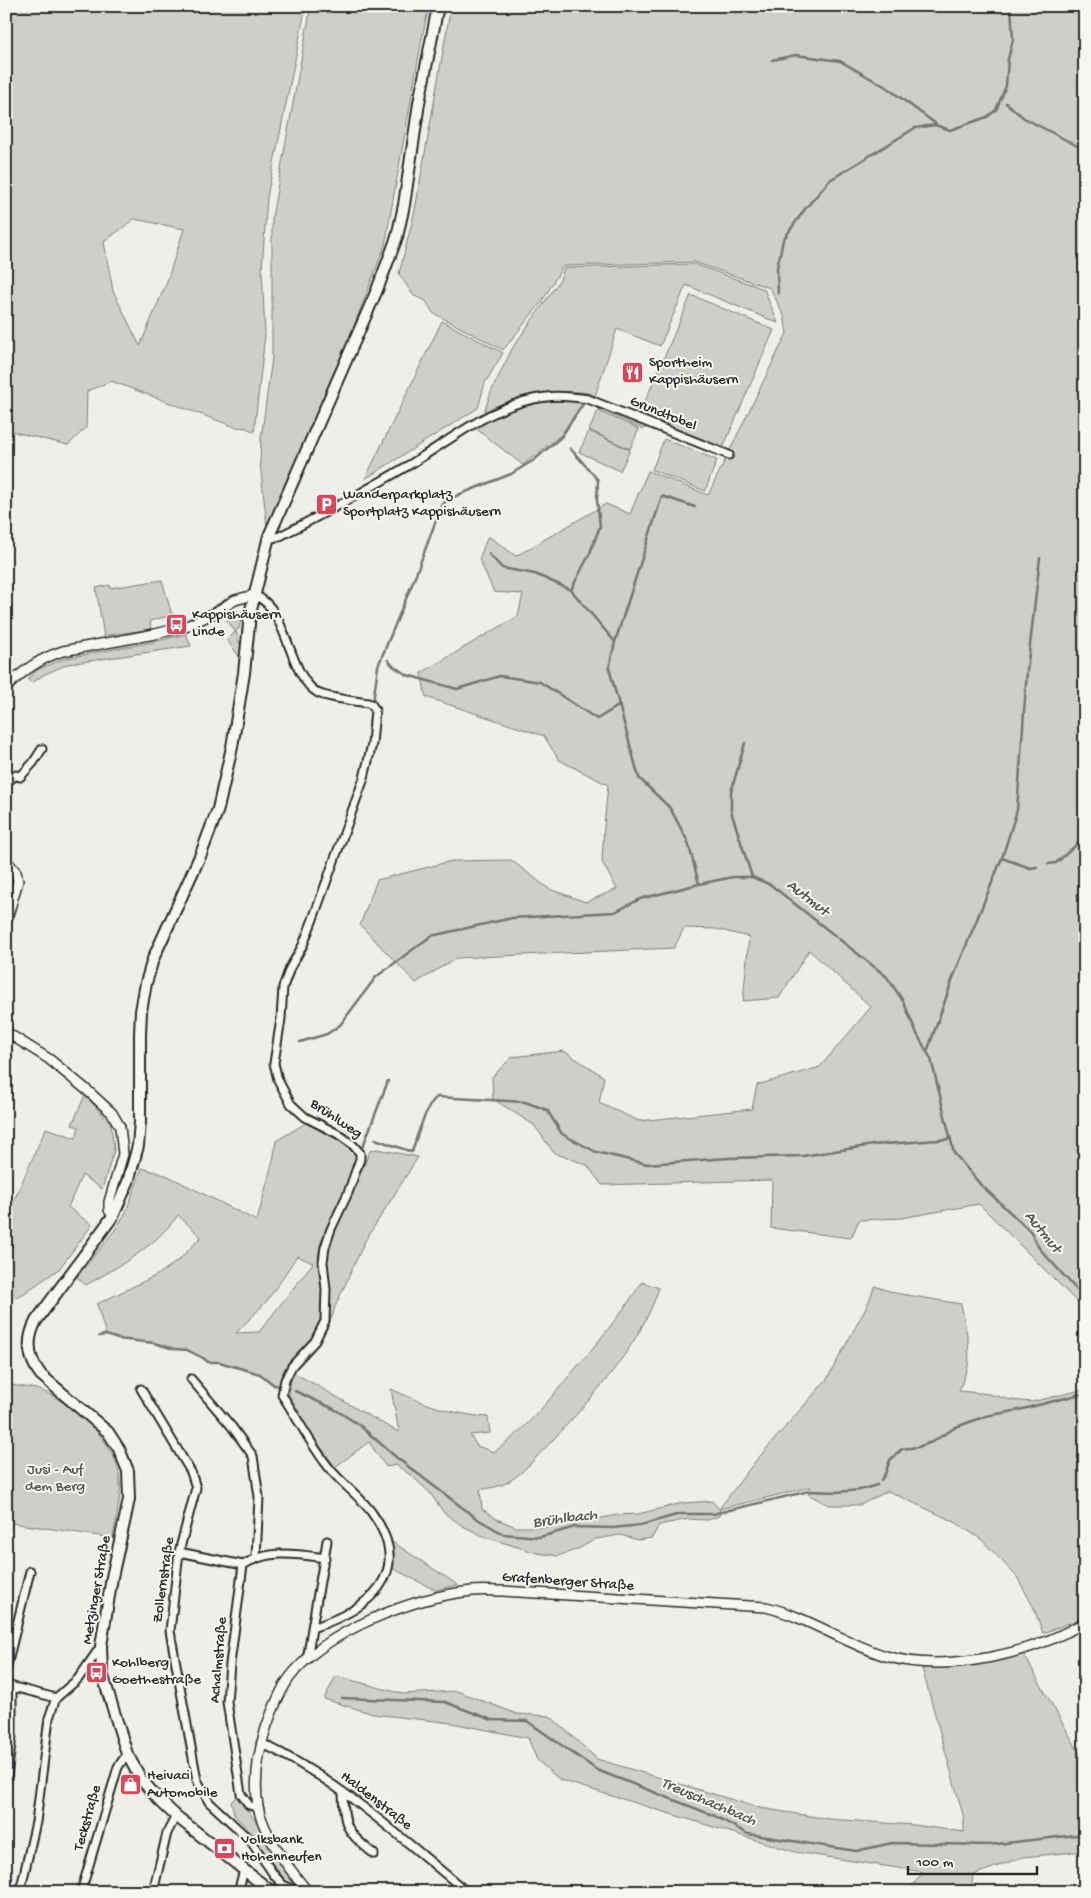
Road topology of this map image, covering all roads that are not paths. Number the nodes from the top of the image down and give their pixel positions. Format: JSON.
{"nodes":[{"id":1,"x":438,"y":6,"type":"edge"},
{"id":2,"x":729,"y":455,"type":"dead end"},
{"id":3,"x":269,"y":536,"type":"junction"},
{"id":4,"x":254,"y":595,"type":"junction"},
{"id":5,"x":6,"y":688,"type":"edge"},
{"id":6,"x":42,"y":749,"type":"dead end"},
{"id":7,"x":6,"y":783,"type":"edge"},
{"id":8,"x":6,"y":860,"type":"edge"},
{"id":9,"x":6,"y":922,"type":"edge"},
{"id":10,"x":6,"y":1032,"type":"edge"},
{"id":11,"x":113,"y":1216,"type":"junction"},
{"id":12,"x":192,"y":1379,"type":"dead end"},
{"id":13,"x":141,"y":1389,"type":"dead end"},
{"id":14,"x":327,"y":1541,"type":"dead end"},
{"id":15,"x":179,"y":1552,"type":"junction"},
{"id":16,"x":256,"y":1557,"type":"junction"},
{"id":17,"x":325,"y":1558,"type":"junction"},
{"id":18,"x":244,"y":1565,"type":"junction"},
{"id":19,"x":30,"y":1571,"type":"dead end"},
{"id":20,"x":1085,"y":1622,"type":"edge"},
{"id":21,"x":312,"y":1628,"type":"junction"},
{"id":22,"x":101,"y":1646,"type":"junction"},
{"id":23,"x":307,"y":1660,"type":"junction"},
{"id":24,"x":6,"y":1670,"type":"edge"},
{"id":25,"x":9,"y":1686,"type":"edge"},
{"id":26,"x":56,"y":1698,"type":"junction"},
{"id":27,"x":261,"y":1743,"type":"junction"},
{"id":28,"x":127,"y":1754,"type":"junction"},
{"id":29,"x":6,"y":1786,"type":"edge"},
{"id":30,"x":344,"y":1792,"type":"junction"},
{"id":31,"x":258,"y":1808,"type":"junction"},
{"id":32,"x":176,"y":1816,"type":"junction"},
{"id":33,"x":374,"y":1854,"type":"dead end"},
{"id":34,"x":244,"y":1870,"type":"junction"},
{"id":35,"x":306,"y":1889,"type":"edge"},
{"id":36,"x":20,"y":1892,"type":"edge"},
{"id":37,"x":81,"y":1892,"type":"edge"},
{"id":38,"x":153,"y":1892,"type":"edge"},
{"id":39,"x":238,"y":1892,"type":"edge"},
{"id":40,"x":272,"y":1892,"type":"edge"},
{"id":41,"x":466,"y":1892,"type":"edge"}],
"edges":[{"from":1,"to":3,"type":"main road","name":"Metzinger Straße"},
{"from":2,"to":3,"type":"street","name":"Grundtobel"},
{"from":3,"to":4,"type":"main road","name":"Metzinger Straße"},
{"from":4,"to":5,"type":"street"},
{"from":4,"to":11,"type":"main road","name":"Metzinger Straße"},
{"from":4,"to":21,"type":"street","name":"Brühlweg"},
{"from":6,"to":7,"type":"street"},
{"from":8,"to":9,"type":"street"},
{"from":10,"to":11,"type":"street"},
{"from":11,"to":22,"type":"main road","name":"Metzinger Straße"},
{"from":12,"to":16,"type":"street"},
{"from":13,"to":15,"type":"street","name":"Zollernstraße"},
{"from":14,"to":17,"type":"street"},
{"from":15,"to":18,"type":"street"},
{"from":15,"to":35,"type":"street","name":"Zollernstraße"},
{"from":16,"to":17,"type":"street"},
{"from":16,"to":18,"type":"street"},
{"from":17,"to":21,"type":"street"},
{"from":18,"to":31,"type":"street","name":"Achalmstraße"},
{"from":19,"to":24,"type":"street"},
{"from":20,"to":23,"type":"street","name":"Grafenberger Straße"},
{"from":21,"to":23,"type":"street"},
{"from":22,"to":26,"type":"street"},
{"from":22,"to":28,"type":"main road","name":"Metzinger Straße"},
{"from":23,"to":27,"type":"street","name":"Grafenberger Straße"},
{"from":25,"to":26,"type":"street"},
{"from":25,"to":29,"type":"street"},
{"from":26,"to":36,"type":"street"},
{"from":27,"to":30,"type":"street","name":"Haldenstraße"},
{"from":27,"to":31,"type":"street","name":"Grafenberger Straße"},
{"from":28,"to":32,"type":"main road","name":"Metzinger Straße"},
{"from":28,"to":37,"type":"street","name":"Teckstraße"},
{"from":30,"to":33,"type":"street"},
{"from":30,"to":41,"type":"street","name":"Haldenstraße"},
{"from":31,"to":35,"type":"street","name":"Grafenberger Straße"},
{"from":32,"to":34,"type":"main road","name":"Metzinger Straße"},
{"from":32,"to":38,"type":"street"},
{"from":34,"to":39,"type":"street"},
{"from":34,"to":40,"type":"main road","name":"Metzinger Straße"}]}
